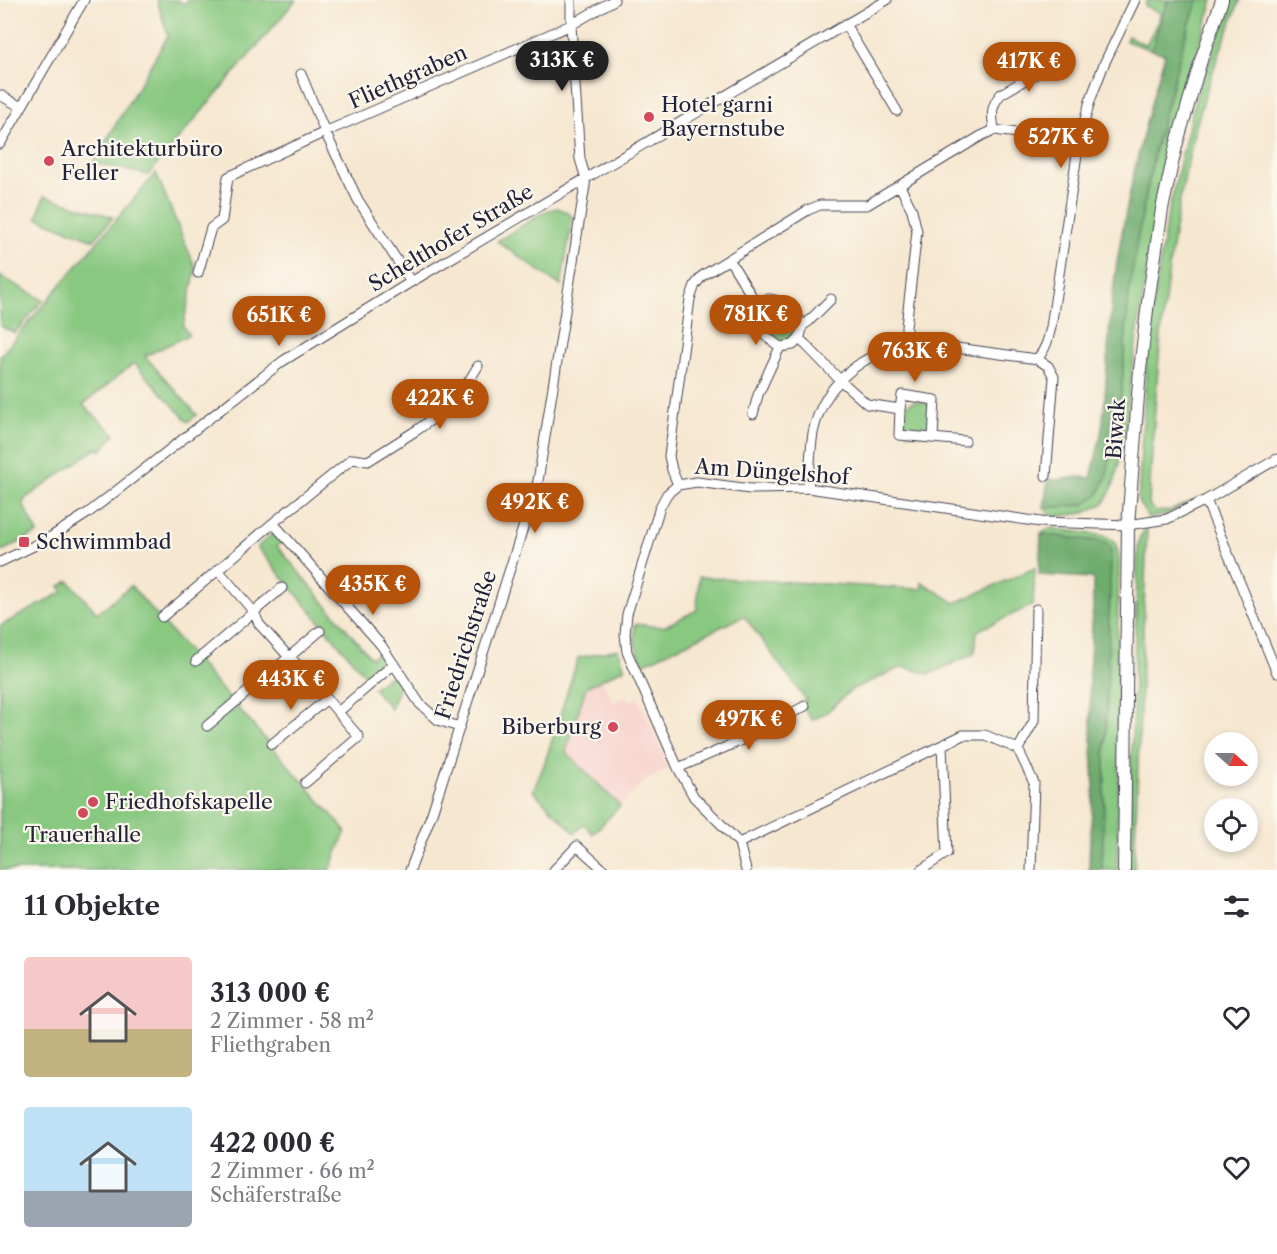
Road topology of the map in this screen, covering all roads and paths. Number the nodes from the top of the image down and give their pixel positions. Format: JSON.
{"nodes":[{"id":1,"x":84,"y":0,"type":"edge"},
{"id":2,"x":571,"y":0,"type":"edge"},
{"id":3,"x":614,"y":0,"type":"edge"},
{"id":4,"x":887,"y":0,"type":"edge"},
{"id":5,"x":1135,"y":0,"type":"edge"},
{"id":6,"x":1222,"y":0,"type":"edge"},
{"id":7,"x":870,"y":4,"type":"edge"},
{"id":8,"x":845,"y":24,"type":"junction"},
{"id":9,"x":571,"y":25,"type":"junction"},
{"id":10,"x":1063,"y":58,"type":"dead end"},
{"id":11,"x":301,"y":74,"type":"dead end"},
{"id":12,"x":0,"y":95,"type":"edge"},
{"id":13,"x":21,"y":107,"type":"junction"},
{"id":14,"x":897,"y":111,"type":"dead end"},
{"id":15,"x":994,"y":130,"type":"junction"},
{"id":16,"x":325,"y":132,"type":"junction"},
{"id":17,"x":1079,"y":141,"type":"junction"},
{"id":18,"x":0,"y":144,"type":"edge"},
{"id":19,"x":586,"y":179,"type":"junction"},
{"id":20,"x":900,"y":186,"type":"junction"},
{"id":21,"x":729,"y":259,"type":"junction"},
{"id":22,"x":198,"y":273,"type":"dead end"},
{"id":23,"x":411,"y":282,"type":"junction"},
{"id":24,"x":831,"y":299,"type":"dead end"},
{"id":25,"x":756,"y":303,"type":"junction"},
{"id":26,"x":802,"y":326,"type":"junction"},
{"id":27,"x":798,"y":339,"type":"junction"},
{"id":28,"x":906,"y":344,"type":"junction"},
{"id":29,"x":780,"y":347,"type":"junction"},
{"id":30,"x":1037,"y":359,"type":"junction"},
{"id":31,"x":478,"y":366,"type":"dead end"},
{"id":32,"x":840,"y":380,"type":"junction"},
{"id":33,"x":900,"y":409,"type":"junction"},
{"id":34,"x":753,"y":414,"type":"dead end"},
{"id":35,"x":933,"y":438,"type":"junction"},
{"id":36,"x":965,"y":441,"type":"dead end"},
{"id":37,"x":1277,"y":459,"type":"edge"},
{"id":38,"x":1046,"y":476,"type":"dead end"},
{"id":39,"x":678,"y":486,"type":"junction"},
{"id":40,"x":808,"y":488,"type":"junction"},
{"id":41,"x":1206,"y":500,"type":"junction"},
{"id":42,"x":273,"y":523,"type":"junction"},
{"id":43,"x":1128,"y":525,"type":"junction"},
{"id":44,"x":0,"y":562,"type":"edge"},
{"id":45,"x":218,"y":570,"type":"junction"},
{"id":46,"x":282,"y":588,"type":"dead end"},
{"id":47,"x":1036,"y":609,"type":"dead end"},
{"id":48,"x":254,"y":612,"type":"junction"},
{"id":49,"x":162,"y":616,"type":"dead end"},
{"id":50,"x":320,"y":631,"type":"dead end"},
{"id":51,"x":289,"y":657,"type":"junction"},
{"id":52,"x":196,"y":661,"type":"dead end"},
{"id":53,"x":394,"y":664,"type":"junction"},
{"id":54,"x":1277,"y":673,"type":"edge"},
{"id":55,"x":327,"y":699,"type":"junction"},
{"id":56,"x":805,"y":706,"type":"dead end"},
{"id":57,"x":338,"y":712,"type":"junction"},
{"id":58,"x":207,"y":726,"type":"dead end"},
{"id":59,"x":459,"y":727,"type":"junction"},
{"id":60,"x":272,"y":744,"type":"dead end"},
{"id":61,"x":942,"y":746,"type":"junction"},
{"id":62,"x":1018,"y":749,"type":"junction"},
{"id":63,"x":678,"y":768,"type":"junction"},
{"id":64,"x":305,"y":783,"type":"dead end"},
{"id":65,"x":739,"y":843,"type":"junction"},
{"id":66,"x":410,"y":870,"type":"edge"},
{"id":67,"x":554,"y":870,"type":"edge"},
{"id":68,"x":604,"y":870,"type":"edge"},
{"id":69,"x":746,"y":870,"type":"edge"},
{"id":70,"x":923,"y":870,"type":"edge"},
{"id":71,"x":1031,"y":870,"type":"edge"},
{"id":72,"x":1124,"y":870,"type":"edge"}],
"edges":[{"from":1,"to":13,"type":"street"},
{"from":2,"to":9,"type":"street"},
{"from":3,"to":9,"type":"street","name":"Fliethgraben"},
{"from":4,"to":7,"type":"street","name":"Schelthofer Straße"},
{"from":5,"to":17,"type":"street"},
{"from":6,"to":43,"type":"street","name":"Biwak"},
{"from":7,"to":8,"type":"street","name":"Schelthofer Straße"},
{"from":8,"to":14,"type":"street"},
{"from":8,"to":19,"type":"street","name":"Schelthofer Straße"},
{"from":9,"to":16,"type":"street","name":"Fliethgraben"},
{"from":9,"to":19,"type":"street"},
{"from":10,"to":15,"type":"street"},
{"from":11,"to":16,"type":"street"},
{"from":12,"to":13,"type":"street"},
{"from":13,"to":18,"type":"street"},
{"from":15,"to":17,"type":"street"},
{"from":15,"to":20,"type":"street"},
{"from":16,"to":22,"type":"street","name":"Fliethgraben"},
{"from":16,"to":23,"type":"street"},
{"from":17,"to":30,"type":"street"},
{"from":19,"to":23,"type":"street","name":"Schelthofer Straße"},
{"from":19,"to":59,"type":"street","name":"Friedrichstraße"},
{"from":20,"to":21,"type":"street"},
{"from":20,"to":28,"type":"street"},
{"from":21,"to":25,"type":"street"},
{"from":21,"to":39,"type":"street"},
{"from":23,"to":44,"type":"street","name":"Schelthofer Straße"},
{"from":24,"to":26,"type":"street"},
{"from":25,"to":26,"type":"street"},
{"from":25,"to":29,"type":"street"},
{"from":26,"to":27,"type":"street"},
{"from":27,"to":29,"type":"street"},
{"from":27,"to":32,"type":"street"},
{"from":28,"to":30,"type":"street"},
{"from":28,"to":32,"type":"street"},
{"from":29,"to":34,"type":"street"},
{"from":30,"to":38,"type":"street"},
{"from":31,"to":42,"type":"street"},
{"from":32,"to":33,"type":"street"},
{"from":32,"to":40,"type":"street"},
{"from":33,"to":35,"type":"street"},
{"from":33,"to":35,"type":"street"},
{"from":35,"to":36,"type":"street"},
{"from":37,"to":41,"type":"street","name":"Am Düngelshof"},
{"from":39,"to":40,"type":"street","name":"Am Düngelshof"},
{"from":39,"to":63,"type":"street","name":"Am Düngelshof"},
{"from":40,"to":43,"type":"street","name":"Am Düngelshof"},
{"from":41,"to":43,"type":"street","name":"Am Düngelshof"},
{"from":41,"to":54,"type":"street"},
{"from":42,"to":45,"type":"street"},
{"from":42,"to":53,"type":"street"},
{"from":43,"to":72,"type":"street","name":"Biwak"},
{"from":45,"to":48,"type":"street"},
{"from":45,"to":49,"type":"street"},
{"from":46,"to":48,"type":"street"},
{"from":47,"to":62,"type":"street"},
{"from":48,"to":51,"type":"street"},
{"from":48,"to":52,"type":"street"},
{"from":50,"to":51,"type":"street"},
{"from":51,"to":55,"type":"street"},
{"from":51,"to":58,"type":"street"},
{"from":53,"to":57,"type":"street"},
{"from":53,"to":59,"type":"street"},
{"from":55,"to":57,"type":"street"},
{"from":55,"to":60,"type":"street"},
{"from":56,"to":63,"type":"street"},
{"from":57,"to":64,"type":"street"},
{"from":59,"to":66,"type":"street","name":"Friedrichstraße"},
{"from":61,"to":62,"type":"street"},
{"from":61,"to":65,"type":"street"},
{"from":61,"to":70,"type":"street"},
{"from":62,"to":71,"type":"street"},
{"from":63,"to":65,"type":"street","name":"Am Düngelshof"},
{"from":65,"to":69,"type":"street"},
{"from":67,"to":68,"type":"street"}]}
